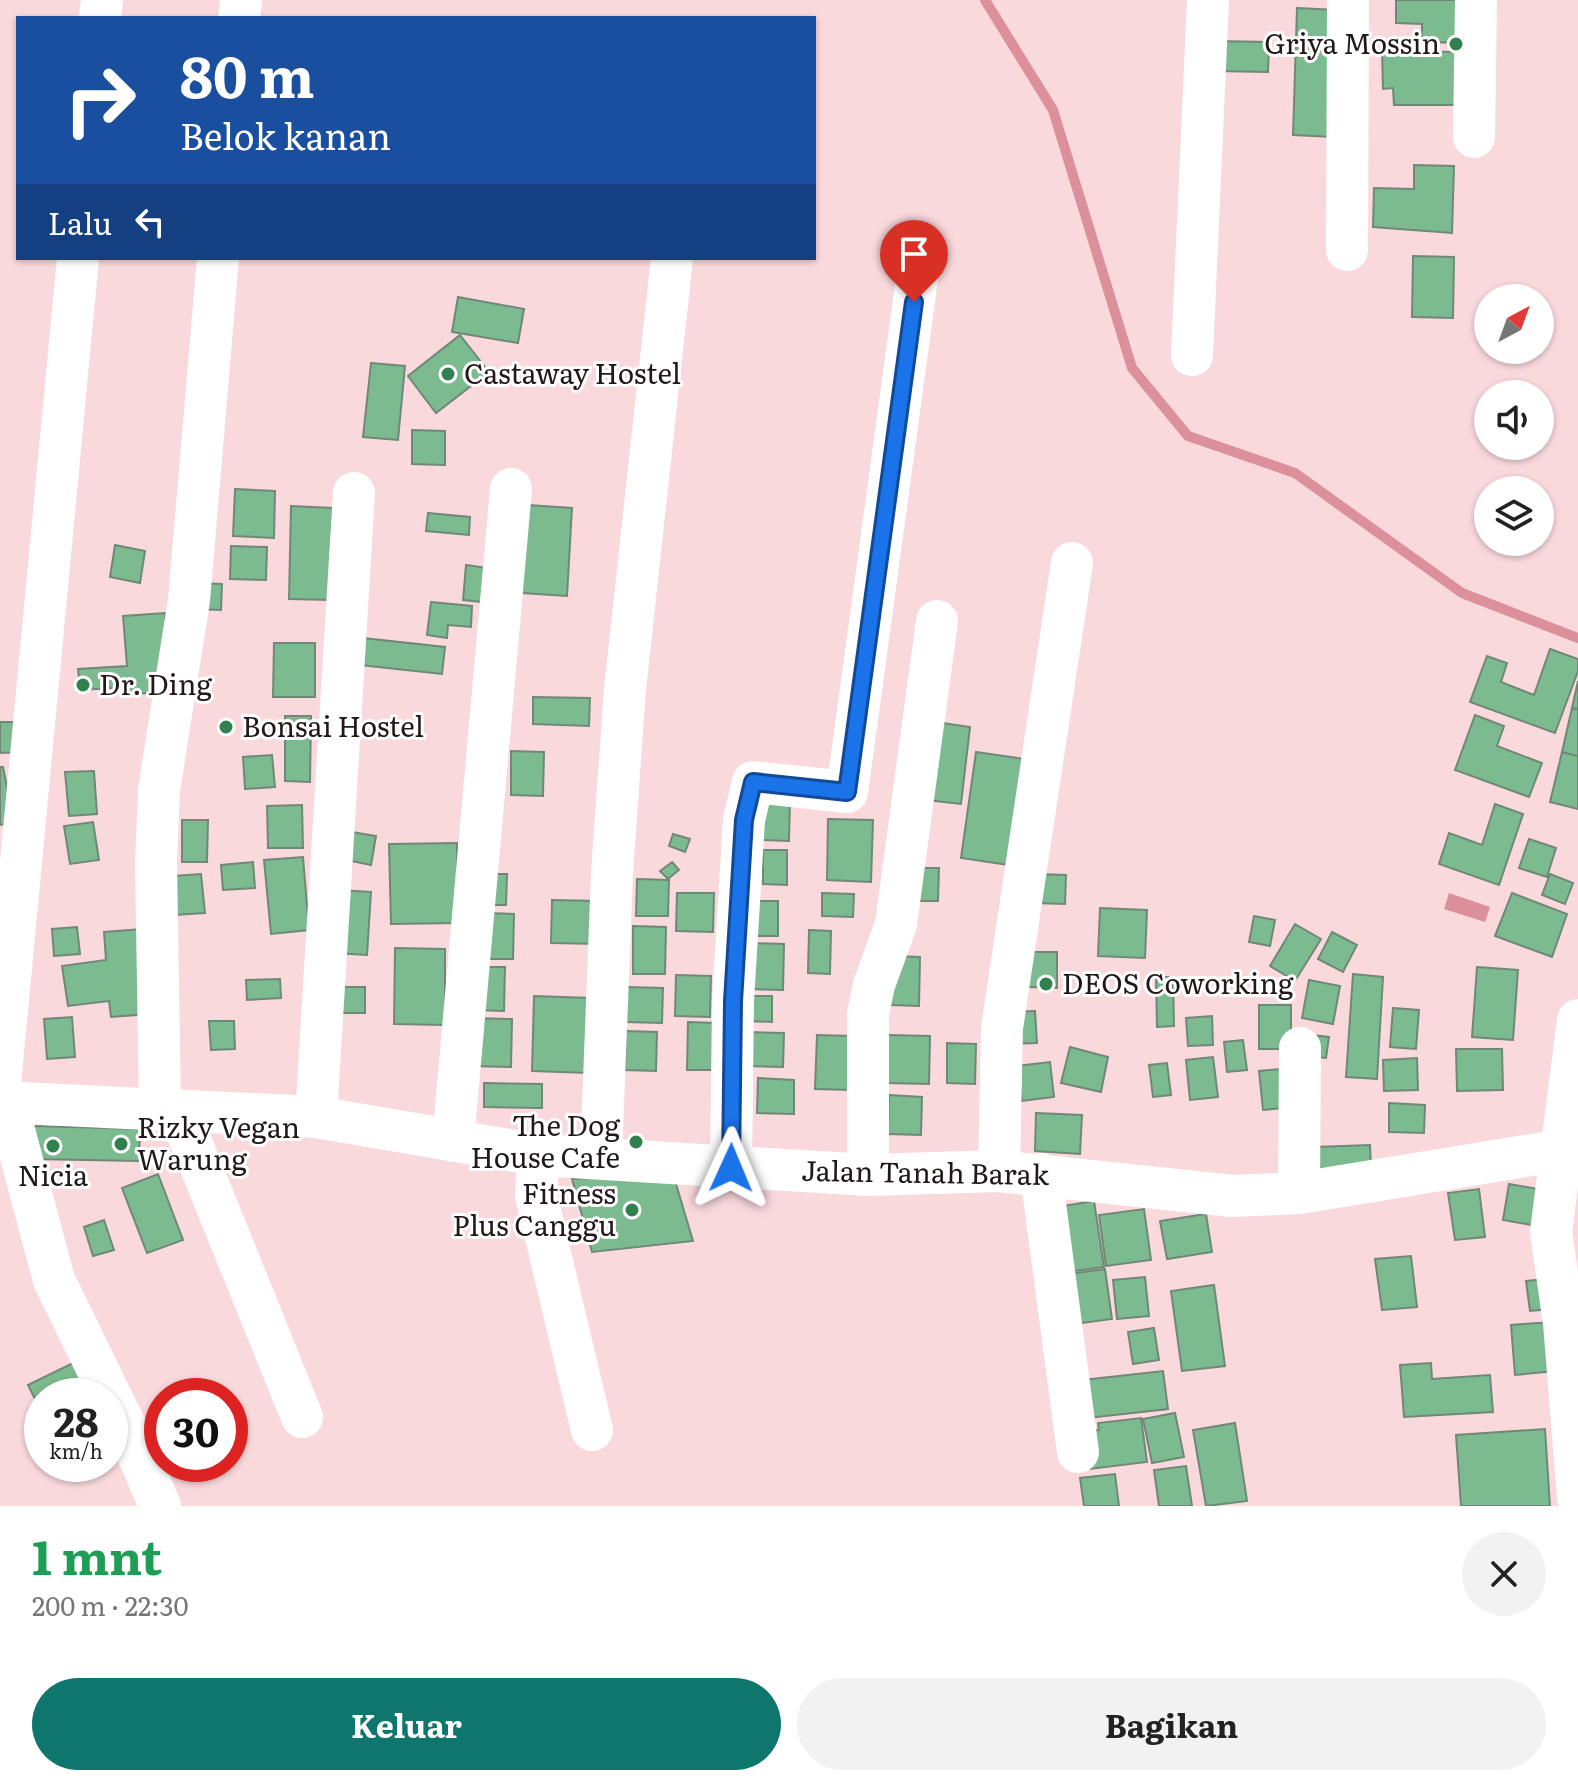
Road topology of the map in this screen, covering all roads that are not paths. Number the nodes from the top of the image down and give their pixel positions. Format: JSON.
{"nodes":[{"id":1,"x":1208,"y":0,"type":"edge"},
{"id":2,"x":1348,"y":0,"type":"edge"},
{"id":3,"x":1476,"y":0,"type":"edge"},
{"id":4,"x":1474,"y":137,"type":"dead end"},
{"id":5,"x":1347,"y":250,"type":"dead end"},
{"id":6,"x":78,"y":260,"type":"edge"},
{"id":7,"x":218,"y":260,"type":"edge"},
{"id":8,"x":672,"y":260,"type":"edge"},
{"id":9,"x":918,"y":271,"type":"dead end"},
{"id":10,"x":1192,"y":355,"type":"dead end"},
{"id":11,"x":511,"y":489,"type":"dead end"},
{"id":12,"x":354,"y":493,"type":"dead end"},
{"id":13,"x":1072,"y":563,"type":"dead end"},
{"id":14,"x":937,"y":621,"type":"dead end"},
{"id":15,"x":1578,"y":1020,"type":"edge"},
{"id":16,"x":1300,"y":1048,"type":"dead end"},
{"id":17,"x":0,"y":1084,"type":"edge"},
{"id":18,"x":0,"y":1103,"type":"edge"},
{"id":19,"x":169,"y":1109,"type":"junction"},
{"id":20,"x":316,"y":1117,"type":"junction"},
{"id":21,"x":453,"y":1141,"type":"junction"},
{"id":22,"x":1562,"y":1150,"type":"junction"},
{"id":23,"x":538,"y":1155,"type":"junction"},
{"id":24,"x":601,"y":1158,"type":"junction"},
{"id":25,"x":731,"y":1168,"type":"junction"},
{"id":26,"x":999,"y":1171,"type":"junction"},
{"id":27,"x":1041,"y":1174,"type":"junction"},
{"id":28,"x":868,"y":1175,"type":"junction"},
{"id":29,"x":1299,"y":1193,"type":"junction"},
{"id":30,"x":302,"y":1417,"type":"dead end"},
{"id":31,"x":592,"y":1430,"type":"dead end"},
{"id":32,"x":1078,"y":1452,"type":"dead end"},
{"id":33,"x":1578,"y":1497,"type":"edge"},
{"id":34,"x":160,"y":1506,"type":"edge"}],
"edges":[{"from":1,"to":10,"type":"street"},
{"from":2,"to":5,"type":"street"},
{"from":3,"to":4,"type":"street"},
{"from":6,"to":17,"type":"street"},
{"from":7,"to":19,"type":"street"},
{"from":8,"to":24,"type":"street"},
{"from":9,"to":25,"type":"street"},
{"from":11,"to":21,"type":"street"},
{"from":12,"to":20,"type":"street"},
{"from":13,"to":26,"type":"street"},
{"from":14,"to":28,"type":"street"},
{"from":15,"to":22,"type":"street"},
{"from":16,"to":29,"type":"street"},
{"from":18,"to":19,"type":"street","name":"Jalan Tanah Barak"},
{"from":18,"to":34,"type":"street"},
{"from":19,"to":20,"type":"street","name":"Jalan Tanah Barak"},
{"from":19,"to":30,"type":"street"},
{"from":20,"to":21,"type":"street","name":"Jalan Tanah Barak"},
{"from":21,"to":23,"type":"street","name":"Jalan Tanah Barak"},
{"from":22,"to":29,"type":"street","name":"Jalan Tanah Barak"},
{"from":22,"to":33,"type":"street"},
{"from":23,"to":24,"type":"street","name":"Jalan Tanah Barak"},
{"from":23,"to":31,"type":"street"},
{"from":24,"to":25,"type":"street","name":"Jalan Tanah Barak"},
{"from":25,"to":28,"type":"street","name":"Jalan Tanah Barak"},
{"from":26,"to":27,"type":"street","name":"Jalan Tanah Barak"},
{"from":26,"to":28,"type":"street","name":"Jalan Tanah Barak"},
{"from":27,"to":29,"type":"street","name":"Jalan Tanah Barak"},
{"from":27,"to":32,"type":"street"}]}
